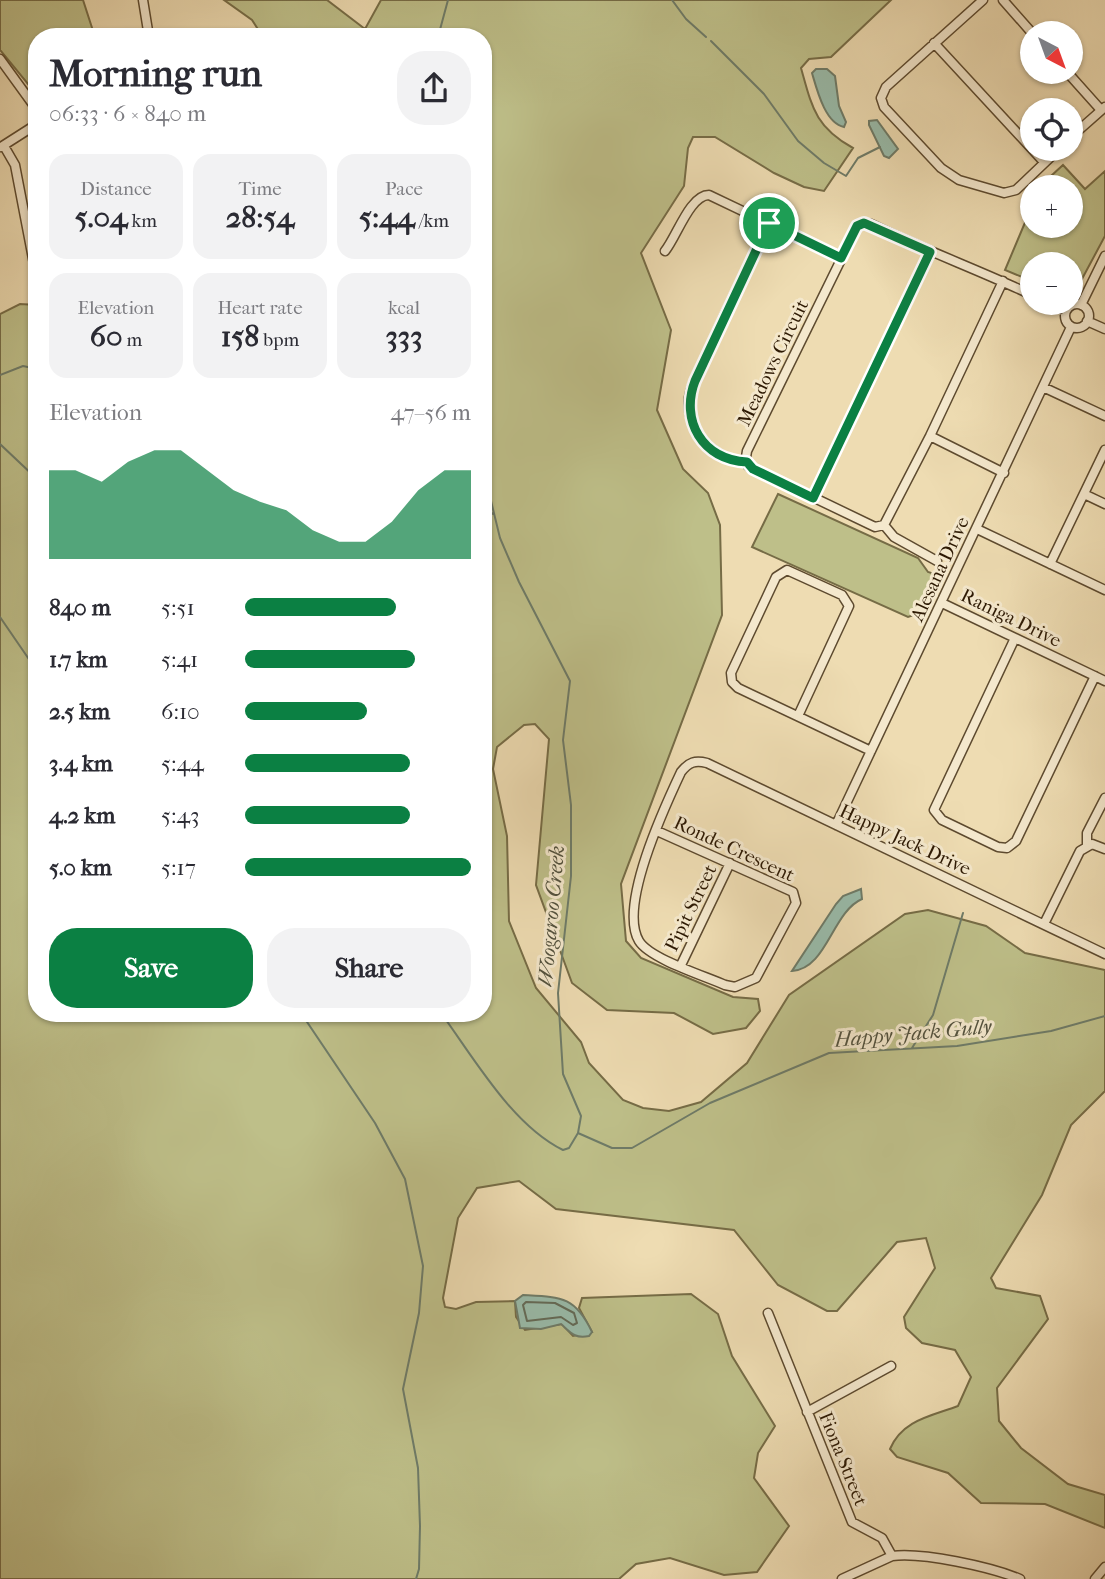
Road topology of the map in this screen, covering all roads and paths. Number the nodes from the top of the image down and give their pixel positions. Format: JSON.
{"nodes":[{"id":1,"x":143,"y":0,"type":"edge"},
{"id":2,"x":983,"y":0,"type":"edge"},
{"id":3,"x":1003,"y":0,"type":"edge"},
{"id":4,"x":1021,"y":21,"type":"edge"},
{"id":5,"x":148,"y":28,"type":"edge"},
{"id":6,"x":934,"y":43,"type":"junction"},
{"id":7,"x":0,"y":59,"type":"edge"},
{"id":8,"x":1079,"y":84,"type":"edge"},
{"id":9,"x":28,"y":98,"type":"edge"},
{"id":10,"x":1103,"y":108,"type":"edge"},
{"id":11,"x":1083,"y":126,"type":"edge"},
{"id":12,"x":28,"y":130,"type":"edge"},
{"id":13,"x":2,"y":147,"type":"edge"},
{"id":14,"x":1044,"y":162,"type":"joint"},
{"id":15,"x":769,"y":223,"type":"junction"},
{"id":16,"x":28,"y":233,"type":"edge"},
{"id":17,"x":665,"y":251,"type":"dead end"},
{"id":18,"x":930,"y":252,"type":"junction"},
{"id":19,"x":1105,"y":256,"type":"edge"},
{"id":20,"x":841,"y":258,"type":"junction"},
{"id":21,"x":1003,"y":281,"type":"junction"},
{"id":22,"x":1020,"y":289,"type":"edge"},
{"id":23,"x":1083,"y":301,"type":"edge"},
{"id":24,"x":1083,"y":307,"type":"edge"},
{"id":25,"x":1065,"y":315,"type":"edge"},
{"id":26,"x":1087,"y":321,"type":"junction"},
{"id":27,"x":1072,"y":327,"type":"junction"},
{"id":28,"x":1105,"y":329,"type":"edge"},
{"id":29,"x":1045,"y":388,"type":"junction"},
{"id":30,"x":1105,"y":416,"type":"edge"},
{"id":31,"x":930,"y":436,"type":"junction"},
{"id":32,"x":1105,"y":450,"type":"edge"},
{"id":33,"x":747,"y":462,"type":"junction"},
{"id":34,"x":1004,"y":473,"type":"junction"},
{"id":35,"x":1084,"y":494,"type":"junction"},
{"id":36,"x":813,"y":498,"type":"junction"},
{"id":37,"x":1105,"y":504,"type":"edge"},
{"id":38,"x":884,"y":525,"type":"junction"},
{"id":39,"x":977,"y":529,"type":"junction"},
{"id":40,"x":937,"y":561,"type":"dead end"},
{"id":41,"x":1050,"y":564,"type":"junction"},
{"id":42,"x":1105,"y":590,"type":"edge"},
{"id":43,"x":942,"y":603,"type":"junction"},
{"id":44,"x":1015,"y":638,"type":"junction"},
{"id":45,"x":1095,"y":676,"type":"junction"},
{"id":46,"x":1105,"y":681,"type":"edge"},
{"id":47,"x":798,"y":716,"type":"junction"},
{"id":48,"x":871,"y":751,"type":"junction"},
{"id":49,"x":691,"y":762,"type":"joint"},
{"id":50,"x":1105,"y":799,"type":"edge"},
{"id":51,"x":836,"y":825,"type":"junction"},
{"id":52,"x":657,"y":831,"type":"junction"},
{"id":53,"x":1087,"y":845,"type":"junction"},
{"id":54,"x":1105,"y":849,"type":"edge"},
{"id":55,"x":730,"y":863,"type":"junction"},
{"id":56,"x":1044,"y":924,"type":"junction"},
{"id":57,"x":1105,"y":954,"type":"edge"},
{"id":58,"x":681,"y":965,"type":"junction"},
{"id":59,"x":768,"y":1313,"type":"dead end"},
{"id":60,"x":891,"y":1366,"type":"dead end"},
{"id":61,"x":807,"y":1412,"type":"junction"},
{"id":62,"x":892,"y":1556,"type":"junction"},
{"id":63,"x":1105,"y":1567,"type":"edge"},
{"id":64,"x":842,"y":1579,"type":"edge"},
{"id":65,"x":1020,"y":1579,"type":"edge"},
{"id":66,"x":1094,"y":1579,"type":"edge"}],
"edges":[{"from":1,"to":5,"type":"street"},
{"from":2,"to":6,"type":"street"},
{"from":3,"to":4,"type":"street"},
{"from":6,"to":14,"type":"street"},
{"from":6,"to":14,"type":"street"},
{"from":7,"to":9,"type":"street"},
{"from":8,"to":10,"type":"street"},
{"from":10,"to":11,"type":"street"},
{"from":12,"to":13,"type":"street"},
{"from":13,"to":16,"type":"street"},
{"from":15,"to":17,"type":"street"},
{"from":15,"to":20,"type":"street"},
{"from":15,"to":33,"type":"street"},
{"from":18,"to":20,"type":"street","name":"Meadows Circuit"},
{"from":18,"to":21,"type":"street","name":"Meadows Circuit"},
{"from":18,"to":36,"type":"street"},
{"from":19,"to":23,"type":"street"},
{"from":20,"to":33,"type":"street","name":"Meadows Circuit"},
{"from":21,"to":22,"type":"street","name":"Meadows Circuit"},
{"from":21,"to":31,"type":"street"},
{"from":24,"to":26,"type":"street"},
{"from":25,"to":27,"type":"street"},
{"from":26,"to":27,"type":"street"},
{"from":26,"to":28,"type":"street"},
{"from":27,"to":29,"type":"street","name":"Alesana Drive"},
{"from":29,"to":30,"type":"street"},
{"from":29,"to":34,"type":"street","name":"Alesana Drive"},
{"from":31,"to":34,"type":"street"},
{"from":31,"to":38,"type":"street"},
{"from":32,"to":35,"type":"street"},
{"from":33,"to":36,"type":"street"},
{"from":34,"to":39,"type":"street","name":"Alesana Drive"},
{"from":35,"to":37,"type":"street"},
{"from":35,"to":41,"type":"street"},
{"from":36,"to":38,"type":"street"},
{"from":38,"to":40,"type":"street"},
{"from":39,"to":41,"type":"street"},
{"from":39,"to":43,"type":"street","name":"Alesana Drive"},
{"from":41,"to":42,"type":"street"},
{"from":43,"to":44,"type":"street","name":"Raniga Drive"},
{"from":43,"to":48,"type":"street","name":"Alesana Drive"},
{"from":44,"to":45,"type":"street","name":"Raniga Drive"},
{"from":44,"to":45,"type":"street"},
{"from":45,"to":46,"type":"street","name":"Raniga Drive"},
{"from":47,"to":47,"type":"street"},
{"from":47,"to":48,"type":"street"},
{"from":48,"to":51,"type":"street","name":"Alesana Drive"},
{"from":49,"to":51,"type":"street","name":"Happy Jack Drive"},
{"from":49,"to":52,"type":"street","name":"Ronde Crescent"},
{"from":50,"to":53,"type":"street"},
{"from":51,"to":56,"type":"street","name":"Happy Jack Drive"},
{"from":52,"to":55,"type":"street","name":"Ronde Crescent"},
{"from":52,"to":58,"type":"street","name":"Ronde Crescent"},
{"from":53,"to":54,"type":"street"},
{"from":53,"to":56,"type":"street"},
{"from":55,"to":58,"type":"street","name":"Pipit Street"},
{"from":55,"to":58,"type":"street","name":"Ronde Crescent"},
{"from":56,"to":57,"type":"street","name":"Happy Jack Drive"},
{"from":59,"to":61,"type":"street","name":"Fiona Street"},
{"from":60,"to":61,"type":"street"},
{"from":61,"to":62,"type":"street","name":"Fiona Street"},
{"from":62,"to":64,"type":"street"},
{"from":62,"to":65,"type":"street"},
{"from":63,"to":66,"type":"street"}]}
